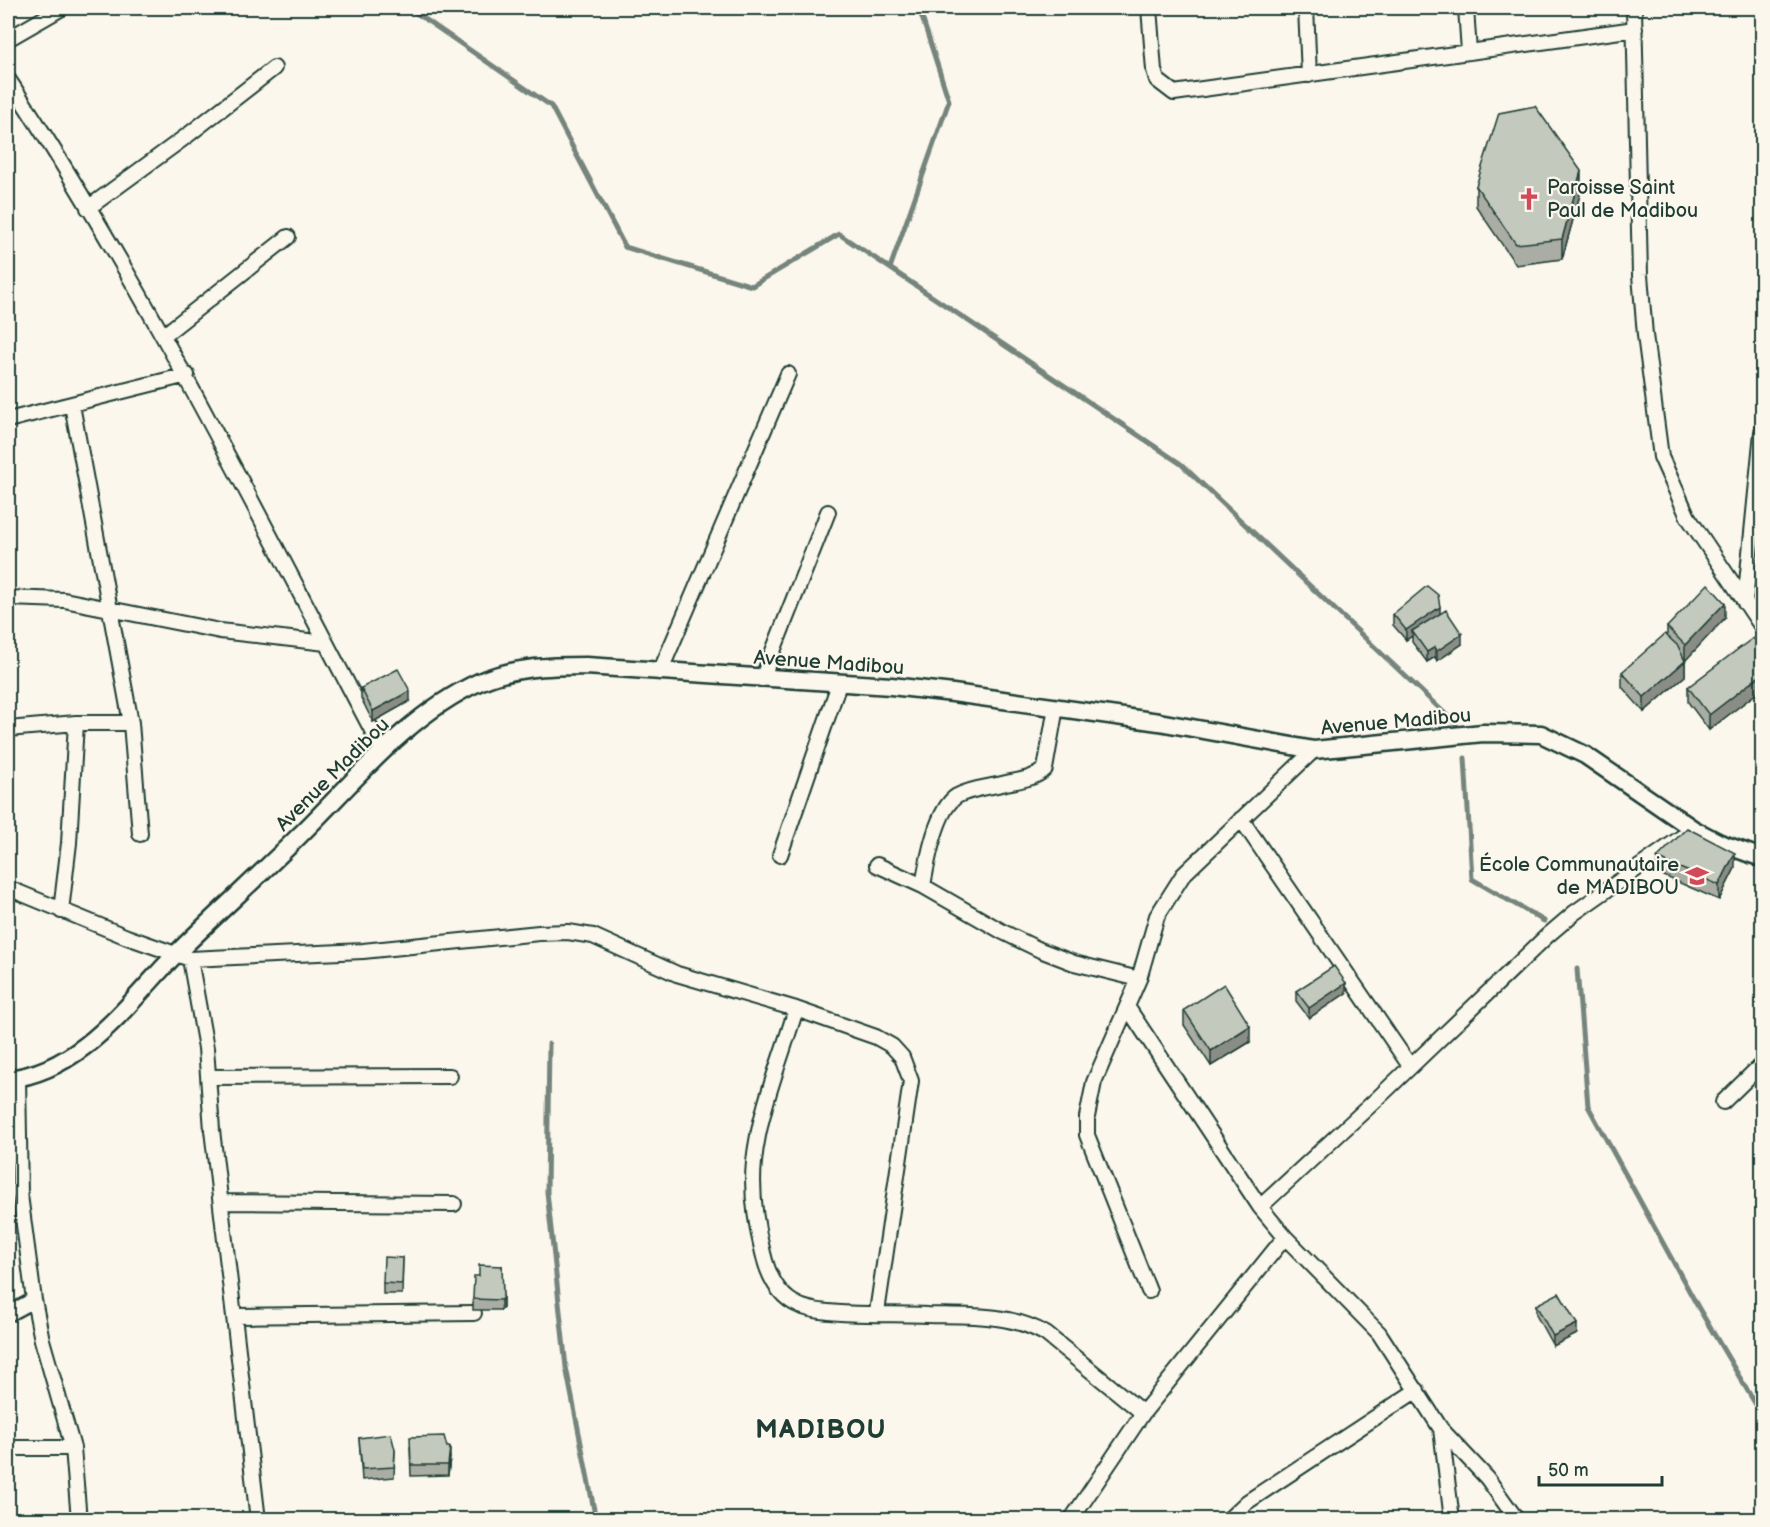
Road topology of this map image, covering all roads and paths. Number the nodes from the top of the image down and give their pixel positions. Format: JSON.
{"nodes":[{"id":1,"x":62,"y":8,"type":"edge"},
{"id":2,"x":1149,"y":8,"type":"edge"},
{"id":3,"x":1306,"y":8,"type":"edge"},
{"id":4,"x":1466,"y":8,"type":"edge"},
{"id":5,"x":1634,"y":8,"type":"edge"},
{"id":6,"x":1635,"y":29,"type":"junction"},
{"id":7,"x":8,"y":39,"type":"edge"},
{"id":8,"x":1469,"y":52,"type":"junction"},
{"id":9,"x":274,"y":68,"type":"dead end"},
{"id":10,"x":1310,"y":75,"type":"junction"},
{"id":11,"x":8,"y":80,"type":"edge"},
{"id":12,"x":88,"y":208,"type":"junction"},
{"id":13,"x":288,"y":237,"type":"dead end"},
{"id":14,"x":164,"y":335,"type":"junction"},
{"id":15,"x":788,"y":374,"type":"dead end"},
{"id":16,"x":187,"y":375,"type":"junction"},
{"id":17,"x":72,"y":405,"type":"junction"},
{"id":18,"x":8,"y":420,"type":"edge"},
{"id":19,"x":1762,"y":432,"type":"edge"},
{"id":20,"x":828,"y":512,"type":"dead end"},
{"id":21,"x":8,"y":598,"type":"edge"},
{"id":22,"x":1745,"y":603,"type":"junction"},
{"id":23,"x":111,"y":611,"type":"junction"},
{"id":24,"x":1762,"y":627,"type":"edge"},
{"id":25,"x":326,"y":644,"type":"junction"},
{"id":26,"x":660,"y":672,"type":"junction"},
{"id":27,"x":762,"y":679,"type":"junction"},
{"id":28,"x":839,"y":684,"type":"junction"},
{"id":29,"x":1056,"y":707,"type":"junction"},
{"id":30,"x":76,"y":723,"type":"junction"},
{"id":31,"x":131,"y":723,"type":"junction"},
{"id":32,"x":8,"y":729,"type":"edge"},
{"id":33,"x":1314,"y":750,"type":"junction"},
{"id":34,"x":383,"y":751,"type":"junction"},
{"id":35,"x":1241,"y":819,"type":"junction"},
{"id":36,"x":1693,"y":829,"type":"junction"},
{"id":37,"x":140,"y":834,"type":"dead end"},
{"id":38,"x":780,"y":855,"type":"dead end"},
{"id":39,"x":1762,"y":858,"type":"edge"},
{"id":40,"x":877,"y":865,"type":"dead end"},
{"id":41,"x":924,"y":886,"type":"junction"},
{"id":42,"x":8,"y":888,"type":"edge"},
{"id":43,"x":62,"y":911,"type":"junction"},
{"id":44,"x":183,"y":957,"type":"junction"},
{"id":45,"x":1139,"y":979,"type":"junction"},
{"id":46,"x":1128,"y":1008,"type":"junction"},
{"id":47,"x":796,"y":1009,"type":"junction"},
{"id":48,"x":1762,"y":1064,"type":"edge"},
{"id":49,"x":1410,"y":1066,"type":"junction"},
{"id":50,"x":450,"y":1076,"type":"dead end"},
{"id":51,"x":208,"y":1077,"type":"junction"},
{"id":52,"x":13,"y":1079,"type":"edge"},
{"id":53,"x":1723,"y":1102,"type":"dead end"},
{"id":54,"x":221,"y":1202,"type":"junction"},
{"id":55,"x":454,"y":1204,"type":"dead end"},
{"id":56,"x":1260,"y":1207,"type":"junction"},
{"id":57,"x":1285,"y":1237,"type":"junction"},
{"id":58,"x":1149,"y":1291,"type":"dead end"},
{"id":59,"x":34,"y":1300,"type":"junction"},
{"id":60,"x":877,"y":1312,"type":"junction"},
{"id":61,"x":474,"y":1313,"type":"dead end"},
{"id":62,"x":8,"y":1314,"type":"edge"},
{"id":63,"x":234,"y":1316,"type":"junction"},
{"id":64,"x":1417,"y":1390,"type":"junction"},
{"id":65,"x":1143,"y":1413,"type":"junction"},
{"id":66,"x":1441,"y":1430,"type":"junction"},
{"id":67,"x":8,"y":1448,"type":"edge"},
{"id":68,"x":73,"y":1448,"type":"junction"},
{"id":69,"x":79,"y":1520,"type":"edge"},
{"id":70,"x":258,"y":1520,"type":"edge"},
{"id":71,"x":1071,"y":1520,"type":"edge"},
{"id":72,"x":1228,"y":1520,"type":"edge"},
{"id":73,"x":1452,"y":1520,"type":"edge"},
{"id":74,"x":1517,"y":1520,"type":"edge"}],
"edges":[{"from":1,"to":7,"type":"street"},
{"from":2,"to":10,"type":"street"},
{"from":3,"to":10,"type":"street"},
{"from":4,"to":8,"type":"street"},
{"from":5,"to":6,"type":"street"},
{"from":6,"to":8,"type":"street"},
{"from":6,"to":22,"type":"street"},
{"from":8,"to":10,"type":"street"},
{"from":9,"to":12,"type":"street"},
{"from":11,"to":12,"type":"street"},
{"from":12,"to":14,"type":"street"},
{"from":13,"to":14,"type":"street"},
{"from":14,"to":16,"type":"street"},
{"from":15,"to":26,"type":"street"},
{"from":16,"to":17,"type":"street"},
{"from":16,"to":25,"type":"street"},
{"from":17,"to":18,"type":"street"},
{"from":17,"to":23,"type":"street"},
{"from":19,"to":22,"type":"street"},
{"from":20,"to":27,"type":"street"},
{"from":21,"to":23,"type":"street"},
{"from":22,"to":24,"type":"street"},
{"from":23,"to":25,"type":"street"},
{"from":23,"to":31,"type":"street"},
{"from":25,"to":34,"type":"street"},
{"from":26,"to":27,"type":"street","name":"Avenue Madibou"},
{"from":26,"to":34,"type":"street","name":"Avenue Madibou"},
{"from":27,"to":28,"type":"street","name":"Avenue Madibou"},
{"from":28,"to":29,"type":"street","name":"Avenue Madibou"},
{"from":28,"to":38,"type":"street"},
{"from":29,"to":33,"type":"street","name":"Avenue Madibou"},
{"from":29,"to":41,"type":"street"},
{"from":30,"to":31,"type":"street"},
{"from":30,"to":32,"type":"street"},
{"from":30,"to":43,"type":"street"},
{"from":31,"to":37,"type":"street"},
{"from":33,"to":35,"type":"street"},
{"from":33,"to":36,"type":"street","name":"Avenue Madibou"},
{"from":34,"to":44,"type":"street","name":"Avenue Madibou"},
{"from":35,"to":45,"type":"street"},
{"from":35,"to":49,"type":"street"},
{"from":36,"to":39,"type":"street","name":"Avenue Madibou"},
{"from":36,"to":49,"type":"street"},
{"from":40,"to":41,"type":"street"},
{"from":41,"to":45,"type":"street"},
{"from":42,"to":43,"type":"street"},
{"from":43,"to":44,"type":"street"},
{"from":44,"to":47,"type":"street"},
{"from":44,"to":51,"type":"street"},
{"from":44,"to":52,"type":"street","name":"Avenue Madibou"},
{"from":45,"to":46,"type":"street"},
{"from":46,"to":56,"type":"street"},
{"from":46,"to":58,"type":"street"},
{"from":47,"to":60,"type":"street"},
{"from":47,"to":60,"type":"street"},
{"from":48,"to":53,"type":"street"},
{"from":49,"to":56,"type":"street"},
{"from":50,"to":51,"type":"street"},
{"from":51,"to":54,"type":"street"},
{"from":52,"to":59,"type":"street"},
{"from":54,"to":55,"type":"street"},
{"from":54,"to":63,"type":"street"},
{"from":56,"to":57,"type":"street"},
{"from":57,"to":64,"type":"street"},
{"from":57,"to":65,"type":"street"},
{"from":59,"to":62,"type":"street"},
{"from":59,"to":68,"type":"street"},
{"from":60,"to":65,"type":"street"},
{"from":61,"to":63,"type":"street"},
{"from":63,"to":70,"type":"street"},
{"from":64,"to":66,"type":"street"},
{"from":64,"to":72,"type":"street"},
{"from":65,"to":71,"type":"street"},
{"from":66,"to":73,"type":"street"},
{"from":66,"to":74,"type":"street"},
{"from":67,"to":68,"type":"street"},
{"from":68,"to":69,"type":"street"}]}
